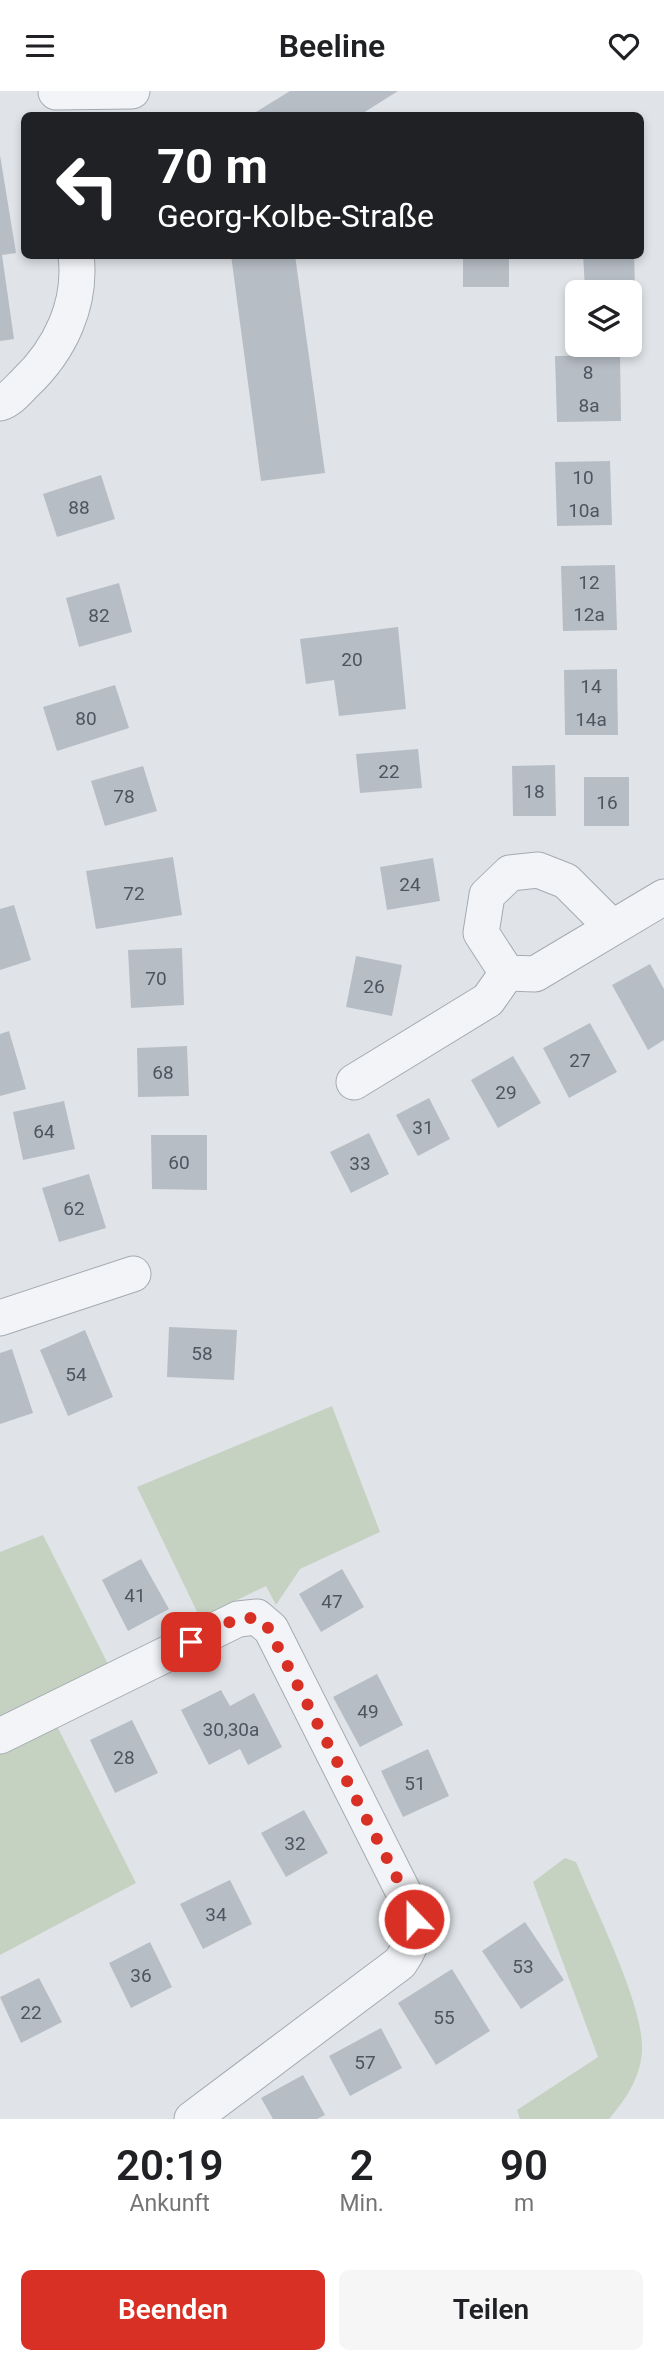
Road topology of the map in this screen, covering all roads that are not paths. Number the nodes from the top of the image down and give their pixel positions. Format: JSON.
{"nodes":[{"id":1,"x":132,"y":91,"type":"edge"},
{"id":2,"x":57,"y":100,"type":"edge"},
{"id":3,"x":77,"y":259,"type":"edge"},
{"id":4,"x":0,"y":403,"type":"edge"},
{"id":5,"x":664,"y":897,"type":"edge"},
{"id":6,"x":612,"y":927,"type":"junction"},
{"id":7,"x":507,"y":973,"type":"junction"},
{"id":8,"x":354,"y":1082,"type":"dead end"},
{"id":9,"x":133,"y":1274,"type":"dead end"},
{"id":10,"x":0,"y":1318,"type":"edge"},
{"id":11,"x":0,"y":1736,"type":"edge"},
{"id":12,"x":192,"y":2119,"type":"edge"}],
"edges":[{"from":1,"to":2,"type":"street"},
{"from":3,"to":4,"type":"street"},
{"from":5,"to":6,"type":"street"},
{"from":6,"to":7,"type":"street"},
{"from":6,"to":7,"type":"street"},
{"from":7,"to":8,"type":"street"},
{"from":9,"to":10,"type":"street"},
{"from":11,"to":12,"type":"street"}]}
